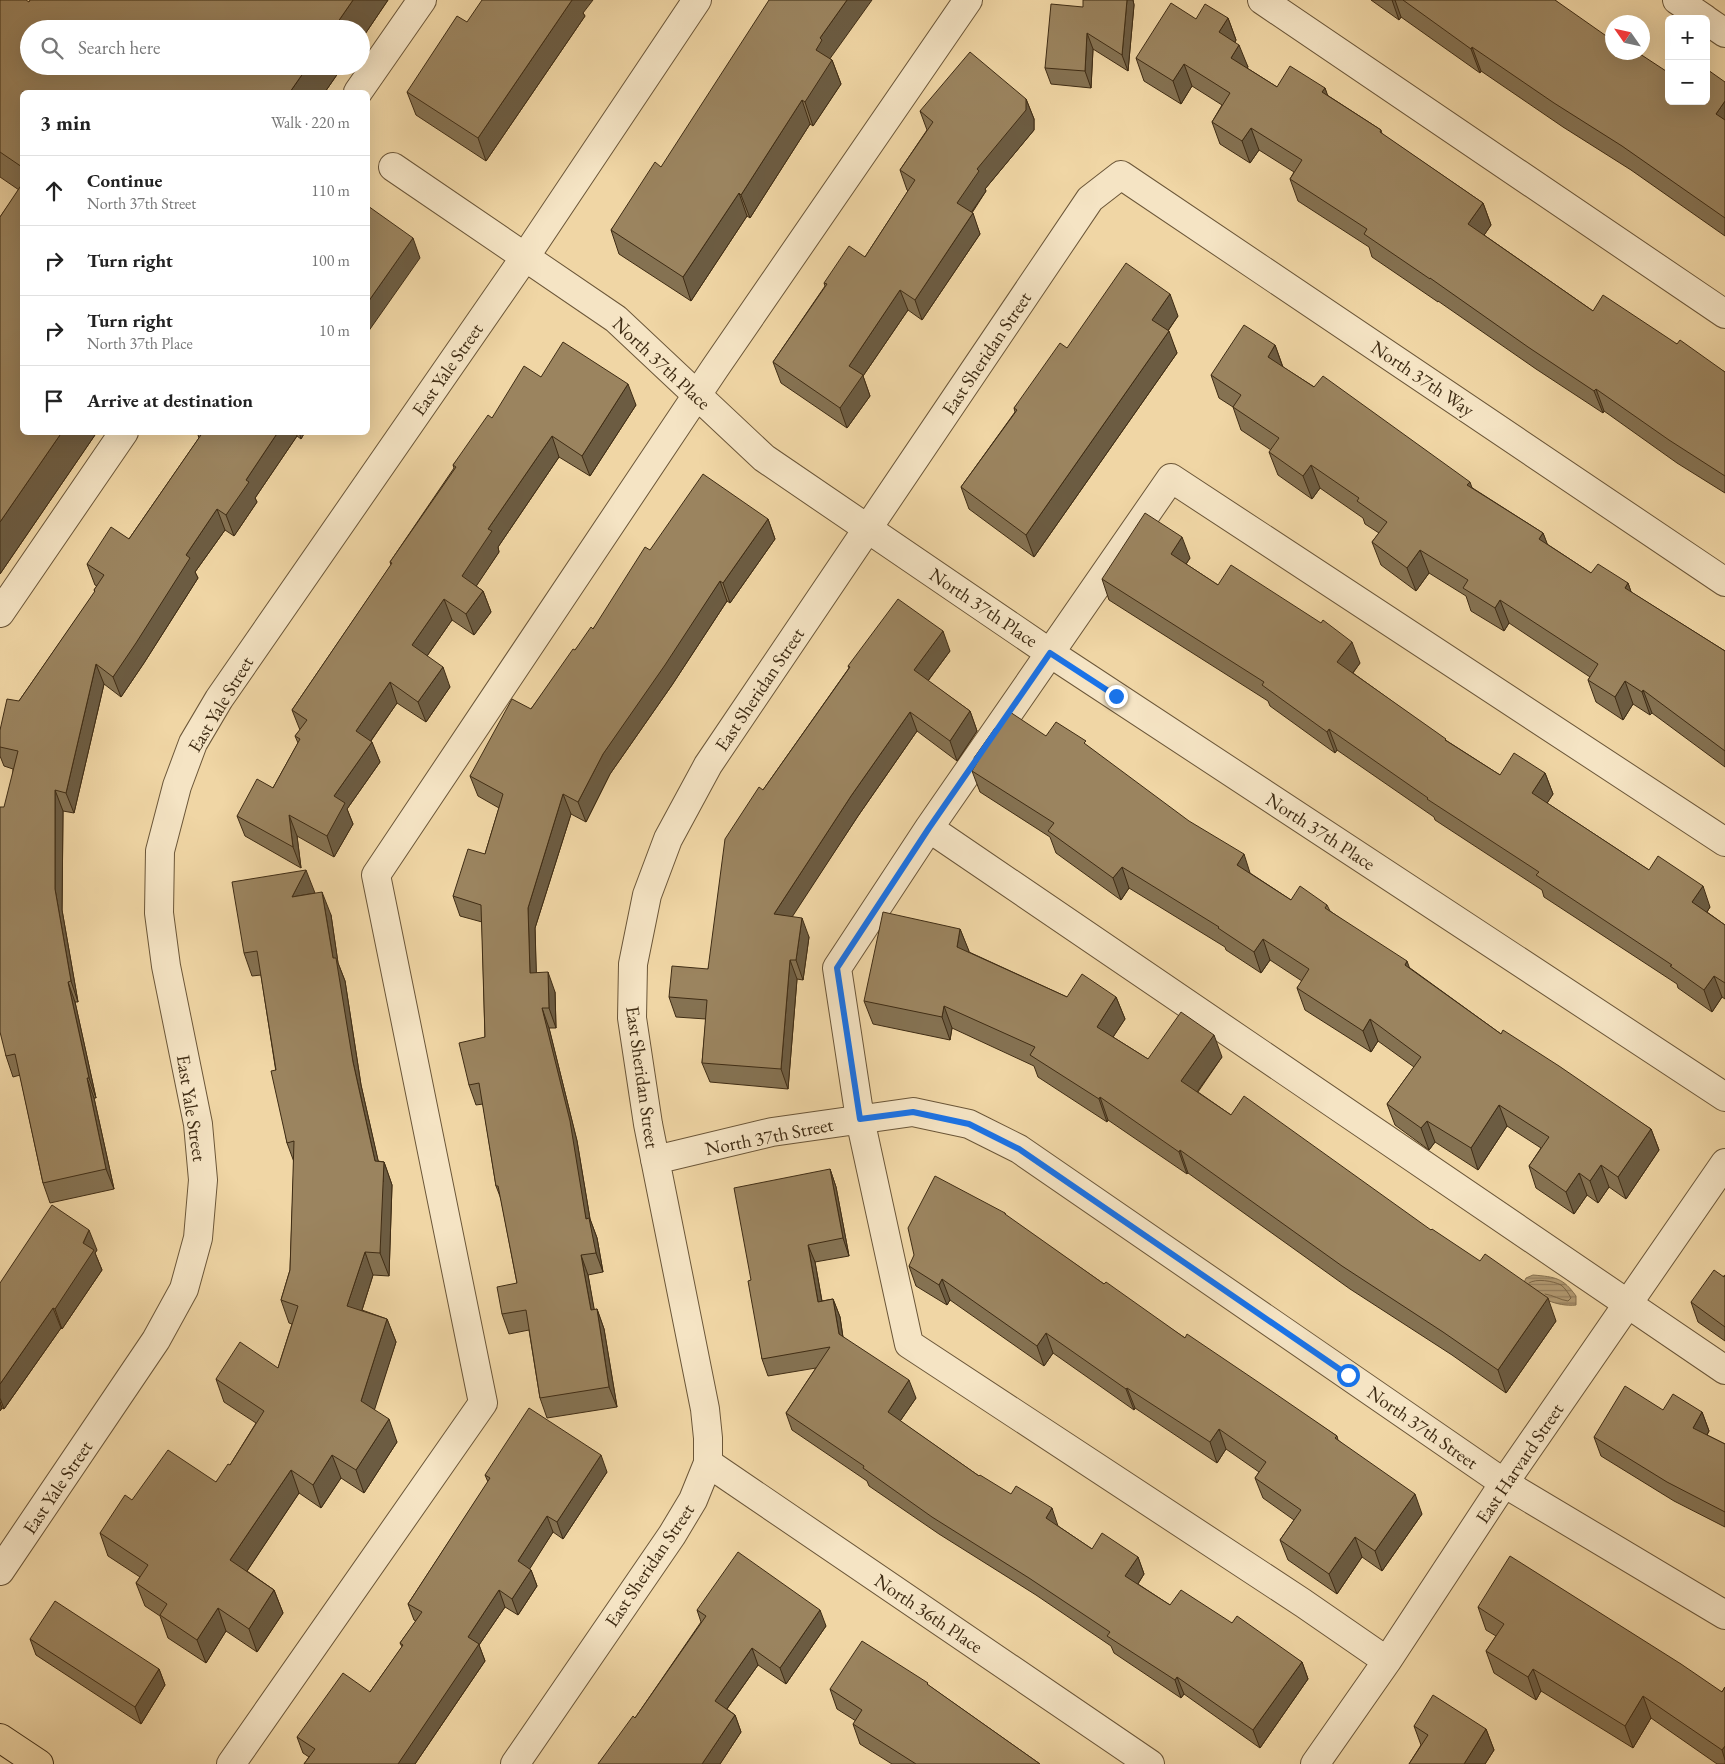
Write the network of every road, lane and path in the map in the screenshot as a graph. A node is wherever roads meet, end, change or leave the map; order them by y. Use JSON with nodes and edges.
{"nodes":[{"id":1,"x":422,"y":0,"type":"edge"},
{"id":2,"x":697,"y":0,"type":"edge"},
{"id":3,"x":968,"y":0,"type":"edge"},
{"id":4,"x":1262,"y":0,"type":"edge"},
{"id":5,"x":1678,"y":0,"type":"edge"},
{"id":6,"x":1700,"y":15,"type":"edge"},
{"id":7,"x":1710,"y":22,"type":"edge"},
{"id":8,"x":1725,"y":33,"type":"edge"},
{"id":9,"x":370,"y":75,"type":"edge"},
{"id":10,"x":370,"y":75,"type":"edge"},
{"id":11,"x":359,"y":90,"type":"edge"},
{"id":12,"x":394,"y":167,"type":"dead end"},
{"id":13,"x":1121,"y":175,"type":"joint"},
{"id":14,"x":525,"y":257,"type":"junction"},
{"id":15,"x":1725,"y":314,"type":"edge"},
{"id":16,"x":696,"y":396,"type":"junction"},
{"id":17,"x":122,"y":435,"type":"edge"},
{"id":18,"x":868,"y":528,"type":"junction"},
{"id":19,"x":1725,"y":582,"type":"edge"},
{"id":20,"x":0,"y":613,"type":"edge"},
{"id":21,"x":1050,"y":653,"type":"junction"},
{"id":22,"x":929,"y":828,"type":"junction"},
{"id":23,"x":1725,"y":842,"type":"edge"},
{"id":24,"x":1725,"y":1097,"type":"edge"},
{"id":25,"x":860,"y":1119,"type":"junction"},
{"id":26,"x":655,"y":1160,"type":"junction"},
{"id":27,"x":1725,"y":1163,"type":"edge"},
{"id":28,"x":1628,"y":1303,"type":"junction"},
{"id":29,"x":1725,"y":1370,"type":"edge"},
{"id":30,"x":708,"y":1462,"type":"junction"},
{"id":31,"x":1504,"y":1483,"type":"junction"},
{"id":32,"x":0,"y":1571,"type":"edge"},
{"id":33,"x":1725,"y":1615,"type":"edge"},
{"id":34,"x":1387,"y":1661,"type":"junction"},
{"id":35,"x":0,"y":1738,"type":"edge"},
{"id":36,"x":38,"y":1764,"type":"edge"},
{"id":37,"x":232,"y":1764,"type":"edge"},
{"id":38,"x":515,"y":1764,"type":"edge"},
{"id":39,"x":1150,"y":1764,"type":"edge"},
{"id":40,"x":1315,"y":1764,"type":"edge"}],
"edges":[{"from":1,"to":9,"type":"street"},
{"from":2,"to":14,"type":"street","name":"East Yale Street"},
{"from":3,"to":16,"type":"street"},
{"from":4,"to":15,"type":"street"},
{"from":5,"to":6,"type":"street"},
{"from":7,"to":8,"type":"street"},
{"from":10,"to":11,"type":"street"},
{"from":12,"to":14,"type":"street","name":"North 37th Place"},
{"from":13,"to":18,"type":"street","name":"East Sheridan Street"},
{"from":13,"to":19,"type":"street","name":"North 37th Way"},
{"from":14,"to":16,"type":"street","name":"North 37th Place"},
{"from":14,"to":32,"type":"street","name":"East Yale Street"},
{"from":16,"to":18,"type":"street","name":"North 37th Place"},
{"from":16,"to":37,"type":"street"},
{"from":17,"to":20,"type":"street"},
{"from":18,"to":21,"type":"street","name":"North 37th Place"},
{"from":18,"to":26,"type":"street","name":"East Sheridan Street"},
{"from":21,"to":22,"type":"street"},
{"from":21,"to":23,"type":"street"},
{"from":21,"to":24,"type":"street","name":"North 37th Place"},
{"from":22,"to":25,"type":"street"},
{"from":22,"to":28,"type":"street"},
{"from":25,"to":26,"type":"street","name":"North 37th Street"},
{"from":25,"to":31,"type":"street","name":"North 37th Street"},
{"from":25,"to":34,"type":"street"},
{"from":26,"to":30,"type":"street","name":"East Sheridan Street"},
{"from":27,"to":28,"type":"street","name":"East Harvard Street"},
{"from":28,"to":29,"type":"street"},
{"from":28,"to":31,"type":"street","name":"East Harvard Street"},
{"from":30,"to":38,"type":"street","name":"East Sheridan Street"},
{"from":30,"to":39,"type":"street","name":"North 36th Place"},
{"from":31,"to":33,"type":"street","name":"North 37th Street"},
{"from":31,"to":34,"type":"street","name":"East Harvard Street"},
{"from":34,"to":40,"type":"street","name":"East Harvard Street"},
{"from":35,"to":36,"type":"main road"}]}
